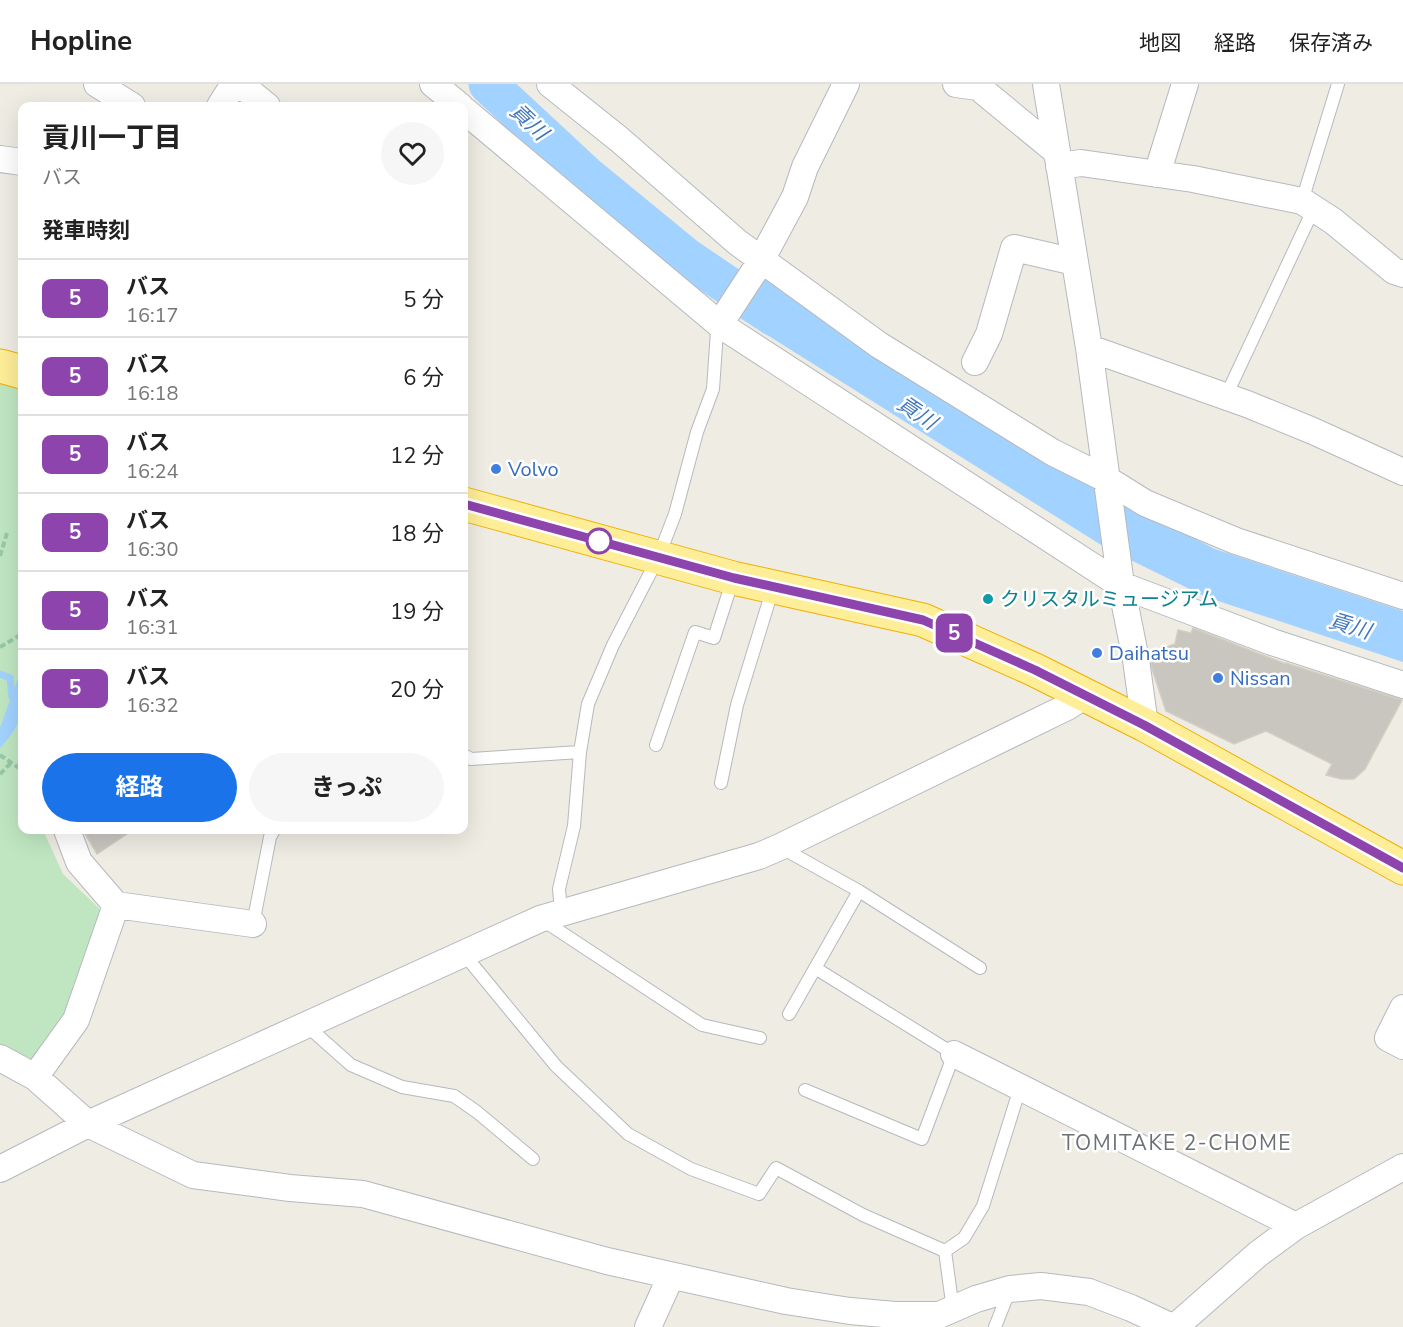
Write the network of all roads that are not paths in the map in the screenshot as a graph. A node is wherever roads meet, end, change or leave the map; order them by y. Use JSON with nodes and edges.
{"nodes":[{"id":1,"x":97,"y":84,"type":"edge"},
{"id":2,"x":234,"y":84,"type":"edge"},
{"id":3,"x":240,"y":84,"type":"edge"},
{"id":4,"x":432,"y":84,"type":"edge"},
{"id":5,"x":550,"y":84,"type":"edge"},
{"id":6,"x":846,"y":84,"type":"edge"},
{"id":7,"x":956,"y":84,"type":"edge"},
{"id":8,"x":1046,"y":84,"type":"edge"},
{"id":9,"x":1185,"y":84,"type":"edge"},
{"id":10,"x":1338,"y":84,"type":"edge"},
{"id":11,"x":126,"y":102,"type":"edge"},
{"id":12,"x":223,"y":102,"type":"edge"},
{"id":13,"x":262,"y":102,"type":"edge"},
{"id":14,"x":455,"y":102,"type":"edge"},
{"id":15,"x":468,"y":113,"type":"edge"},
{"id":16,"x":0,"y":159,"type":"edge"},
{"id":17,"x":1058,"y":159,"type":"junction"},
{"id":18,"x":18,"y":161,"type":"edge"},
{"id":19,"x":1157,"y":174,"type":"junction"},
{"id":20,"x":1308,"y":205,"type":"junction"},
{"id":21,"x":760,"y":262,"type":"junction"},
{"id":22,"x":1075,"y":262,"type":"junction"},
{"id":23,"x":1403,"y":274,"type":"edge"},
{"id":24,"x":721,"y":322,"type":"junction"},
{"id":25,"x":1089,"y":348,"type":"junction"},
{"id":26,"x":975,"y":362,"type":"dead end"},
{"id":27,"x":0,"y":366,"type":"edge"},
{"id":28,"x":18,"y":371,"type":"edge"},
{"id":29,"x":1226,"y":396,"type":"junction"},
{"id":30,"x":1403,"y":472,"type":"edge"},
{"id":31,"x":1109,"y":485,"type":"junction"},
{"id":32,"x":468,"y":505,"type":"edge"},
{"id":33,"x":658,"y":558,"type":"junction"},
{"id":34,"x":734,"y":578,"type":"junction"},
{"id":35,"x":1121,"y":585,"type":"junction"},
{"id":36,"x":773,"y":588,"type":"junction"},
{"id":37,"x":1403,"y":596,"type":"edge"},
{"id":38,"x":1403,"y":685,"type":"edge"},
{"id":39,"x":1084,"y":696,"type":"junction"},
{"id":40,"x":1144,"y":725,"type":"junction"},
{"id":41,"x":656,"y":745,"type":"dead end"},
{"id":42,"x":580,"y":752,"type":"junction"},
{"id":43,"x":468,"y":757,"type":"edge"},
{"id":44,"x":721,"y":783,"type":"dead end"},
{"id":45,"x":68,"y":834,"type":"edge"},
{"id":46,"x":272,"y":834,"type":"edge"},
{"id":47,"x":780,"y":848,"type":"junction"},
{"id":48,"x":1403,"y":868,"type":"edge"},
{"id":49,"x":859,"y":891,"type":"junction"},
{"id":50,"x":116,"y":905,"type":"junction"},
{"id":51,"x":550,"y":915,"type":"junction"},
{"id":52,"x":254,"y":924,"type":"joint"},
{"id":53,"x":463,"y":953,"type":"junction"},
{"id":54,"x":815,"y":968,"type":"junction"},
{"id":55,"x":980,"y":968,"type":"dead end"},
{"id":56,"x":1403,"y":1008,"type":"edge"},
{"id":57,"x":789,"y":1014,"type":"dead end"},
{"id":58,"x":305,"y":1024,"type":"junction"},
{"id":59,"x":760,"y":1038,"type":"dead end"},
{"id":60,"x":1403,"y":1046,"type":"edge"},
{"id":61,"x":954,"y":1054,"type":"junction"},
{"id":62,"x":0,"y":1058,"type":"edge"},
{"id":63,"x":35,"y":1077,"type":"junction"},
{"id":64,"x":1020,"y":1088,"type":"junction"},
{"id":65,"x":805,"y":1090,"type":"dead end"},
{"id":66,"x":88,"y":1124,"type":"junction"},
{"id":67,"x":533,"y":1159,"type":"dead end"},
{"id":68,"x":1403,"y":1167,"type":"edge"},
{"id":69,"x":0,"y":1169,"type":"edge"},
{"id":70,"x":1296,"y":1226,"type":"junction"},
{"id":71,"x":945,"y":1251,"type":"junction"},
{"id":72,"x":671,"y":1276,"type":"junction"},
{"id":73,"x":1010,"y":1289,"type":"junction"},
{"id":74,"x":953,"y":1310,"type":"junction"},
{"id":75,"x":848,"y":1319,"type":"edge"},
{"id":76,"x":648,"y":1327,"type":"edge"},
{"id":77,"x":995,"y":1327,"type":"edge"},
{"id":78,"x":1173,"y":1327,"type":"edge"}],
"edges":[{"from":1,"to":11,"type":"street"},
{"from":2,"to":12,"type":"street"},
{"from":3,"to":13,"type":"street"},
{"from":4,"to":14,"type":"street"},
{"from":5,"to":21,"type":"street"},
{"from":6,"to":21,"type":"street"},
{"from":7,"to":17,"type":"street"},
{"from":8,"to":17,"type":"street"},
{"from":9,"to":19,"type":"street"},
{"from":10,"to":20,"type":"lane"},
{"from":15,"to":24,"type":"street"},
{"from":16,"to":18,"type":"street"},
{"from":17,"to":19,"type":"street"},
{"from":17,"to":22,"type":"street"},
{"from":19,"to":20,"type":"street"},
{"from":20,"to":23,"type":"street"},
{"from":20,"to":29,"type":"lane"},
{"from":21,"to":24,"type":"street"},
{"from":21,"to":31,"type":"street"},
{"from":22,"to":25,"type":"street"},
{"from":22,"to":26,"type":"street"},
{"from":24,"to":33,"type":"lane"},
{"from":24,"to":35,"type":"street"},
{"from":25,"to":29,"type":"street"},
{"from":25,"to":31,"type":"street"},
{"from":27,"to":28,"type":"highway"},
{"from":29,"to":30,"type":"street"},
{"from":31,"to":35,"type":"street"},
{"from":31,"to":37,"type":"street"},
{"from":32,"to":33,"type":"highway"},
{"from":33,"to":34,"type":"highway"},
{"from":33,"to":42,"type":"lane"},
{"from":34,"to":36,"type":"highway"},
{"from":34,"to":41,"type":"lane"},
{"from":35,"to":38,"type":"street"},
{"from":35,"to":40,"type":"street"},
{"from":36,"to":39,"type":"highway"},
{"from":36,"to":44,"type":"lane"},
{"from":39,"to":40,"type":"highway"},
{"from":39,"to":47,"type":"street"},
{"from":40,"to":48,"type":"highway"},
{"from":42,"to":43,"type":"lane"},
{"from":42,"to":51,"type":"lane"},
{"from":45,"to":50,"type":"street"},
{"from":46,"to":52,"type":"lane"},
{"from":47,"to":49,"type":"lane"},
{"from":47,"to":51,"type":"street"},
{"from":49,"to":54,"type":"lane"},
{"from":49,"to":55,"type":"lane"},
{"from":50,"to":52,"type":"street"},
{"from":50,"to":63,"type":"street"},
{"from":51,"to":53,"type":"street"},
{"from":51,"to":59,"type":"lane"},
{"from":53,"to":58,"type":"street"},
{"from":53,"to":71,"type":"lane"},
{"from":54,"to":57,"type":"lane"},
{"from":54,"to":61,"type":"lane"},
{"from":56,"to":60,"type":"street"},
{"from":58,"to":66,"type":"street"},
{"from":58,"to":67,"type":"lane"},
{"from":61,"to":64,"type":"street"},
{"from":61,"to":65,"type":"lane"},
{"from":62,"to":63,"type":"street"},
{"from":63,"to":66,"type":"street"},
{"from":64,"to":70,"type":"street"},
{"from":64,"to":71,"type":"lane"},
{"from":66,"to":69,"type":"street"},
{"from":66,"to":72,"type":"street"},
{"from":68,"to":70,"type":"street"},
{"from":70,"to":78,"type":"street"},
{"from":71,"to":74,"type":"lane"},
{"from":72,"to":75,"type":"street"},
{"from":72,"to":76,"type":"street"},
{"from":73,"to":74,"type":"street"},
{"from":73,"to":77,"type":"lane"},
{"from":73,"to":78,"type":"street"},
{"from":74,"to":75,"type":"street"}]}
